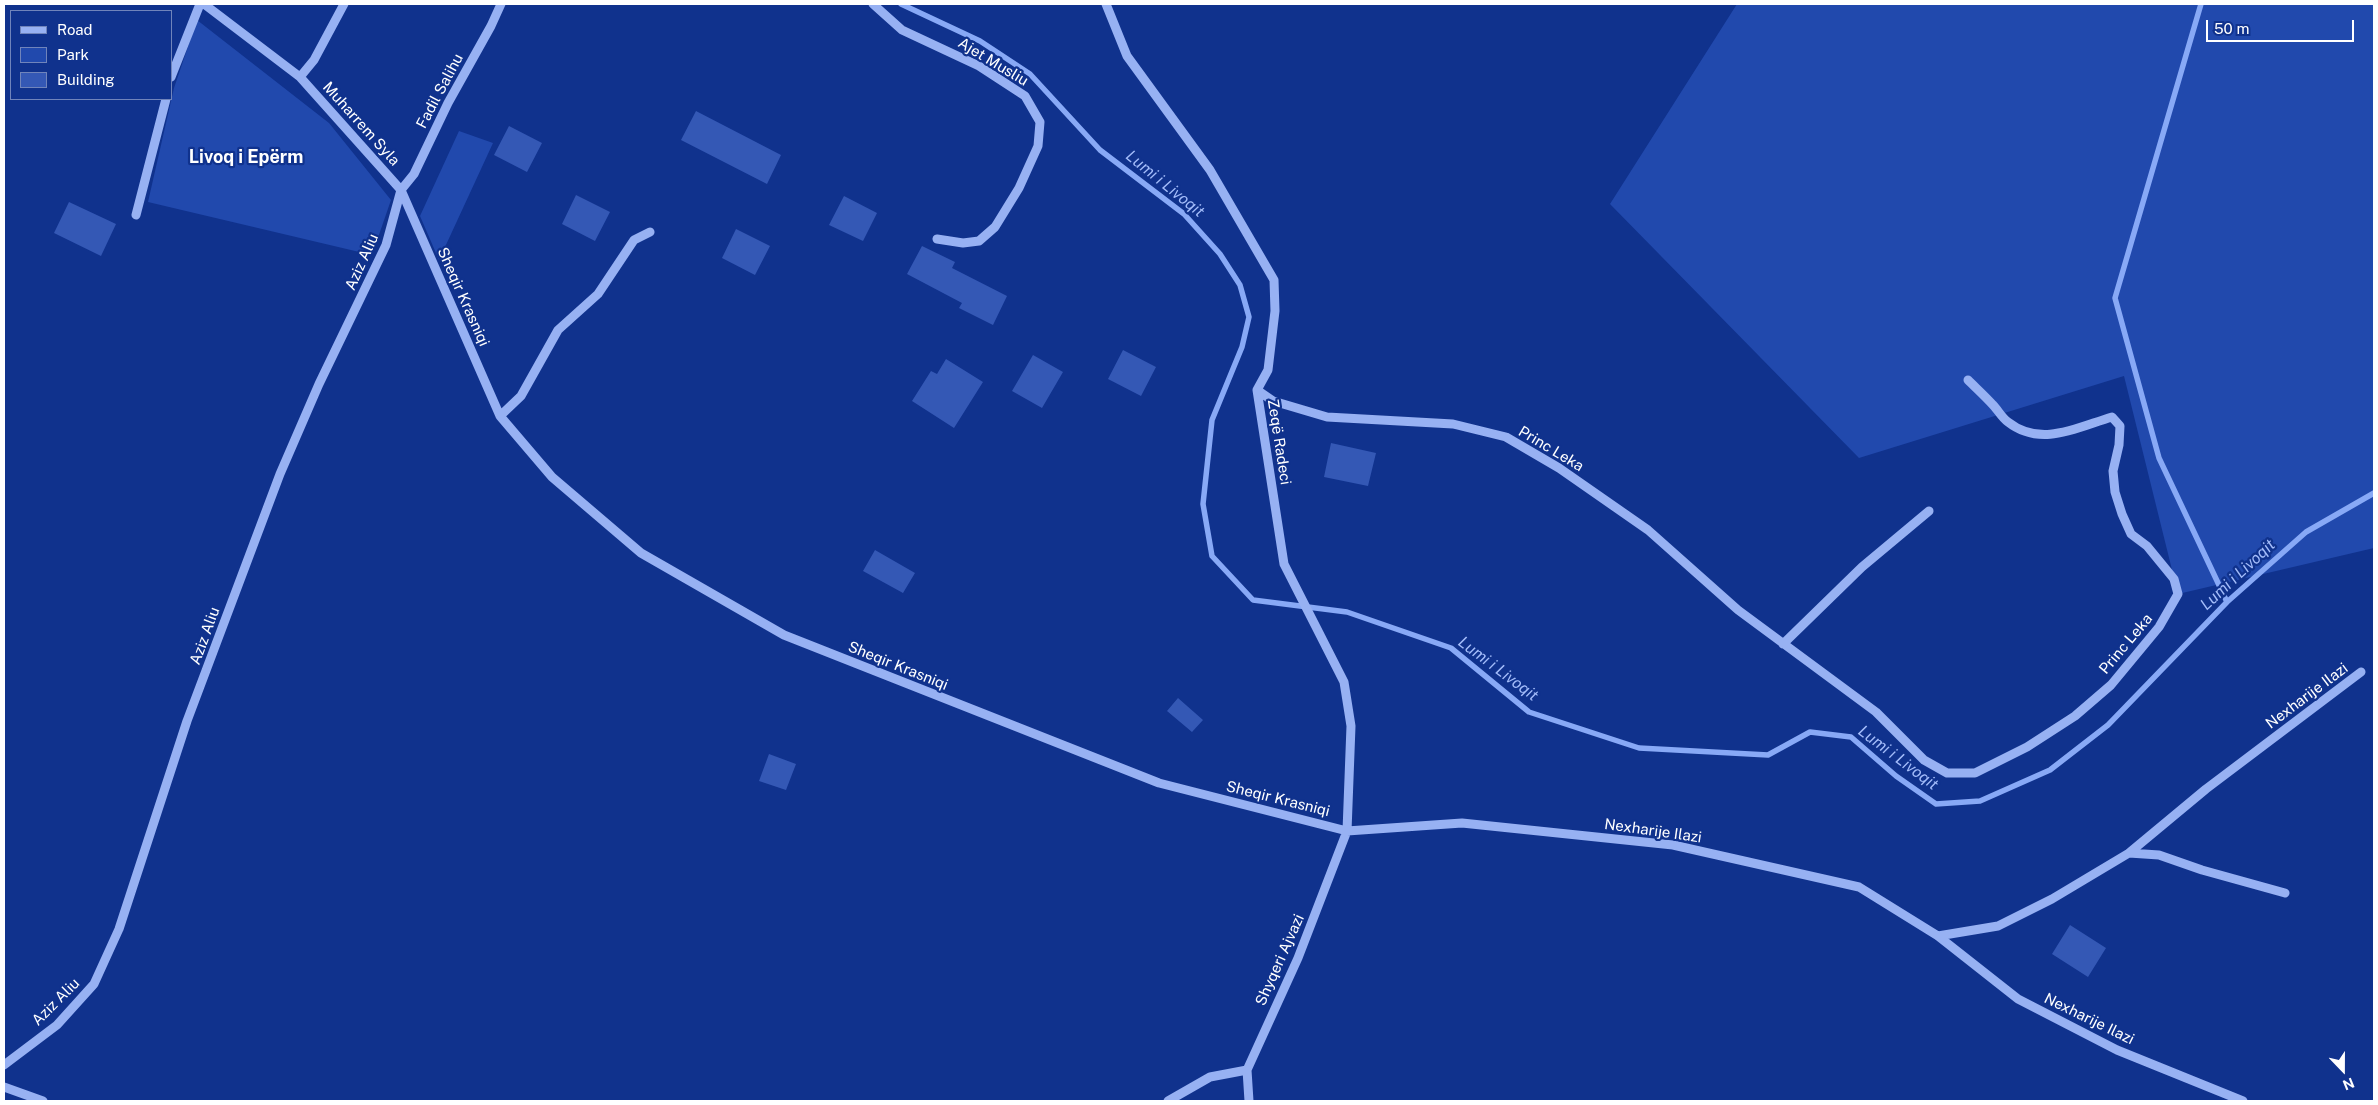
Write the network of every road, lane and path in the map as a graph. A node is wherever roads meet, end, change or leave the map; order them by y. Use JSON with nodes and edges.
{"nodes":[{"id":1,"x":200,"y":4,"type":"edge"},
{"id":2,"x":204,"y":4,"type":"edge"},
{"id":3,"x":344,"y":4,"type":"edge"},
{"id":4,"x":501,"y":4,"type":"edge"},
{"id":5,"x":873,"y":4,"type":"edge"},
{"id":6,"x":1106,"y":4,"type":"edge"},
{"id":7,"x":172,"y":74,"type":"edge"},
{"id":8,"x":300,"y":77,"type":"junction"},
{"id":9,"x":166,"y":100,"type":"edge"},
{"id":10,"x":401,"y":190,"type":"junction"},
{"id":11,"x":136,"y":215,"type":"dead end"},
{"id":12,"x":650,"y":232,"type":"dead end"},
{"id":13,"x":937,"y":239,"type":"dead end"},
{"id":14,"x":1968,"y":380,"type":"dead end"},
{"id":15,"x":1257,"y":390,"type":"junction"},
{"id":16,"x":500,"y":416,"type":"junction"},
{"id":17,"x":1929,"y":511,"type":"dead end"},
{"id":18,"x":1783,"y":644,"type":"junction"},
{"id":19,"x":2361,"y":672,"type":"dead end"},
{"id":20,"x":1347,"y":831,"type":"junction"},
{"id":21,"x":2129,"y":853,"type":"junction"},
{"id":22,"x":2285,"y":893,"type":"dead end"},
{"id":23,"x":1938,"y":936,"type":"junction"},
{"id":24,"x":4,"y":1065,"type":"edge"},
{"id":25,"x":1247,"y":1070,"type":"junction"},
{"id":26,"x":4,"y":1087,"type":"edge"},
{"id":27,"x":42,"y":1101,"type":"edge"},
{"id":28,"x":1168,"y":1101,"type":"edge"},
{"id":29,"x":1249,"y":1101,"type":"edge"},
{"id":30,"x":2243,"y":1101,"type":"edge"}],
"edges":[{"from":1,"to":7,"type":"street"},
{"from":2,"to":8,"type":"street","name":"Muharrem Syla"},
{"from":3,"to":8,"type":"street"},
{"from":4,"to":10,"type":"street","name":"Fadil Salihu"},
{"from":5,"to":13,"type":"street","name":"Ajet Musliu"},
{"from":6,"to":15,"type":"street","name":"Zeqë Radeci"},
{"from":8,"to":10,"type":"street","name":"Muharrem Syla"},
{"from":9,"to":11,"type":"street"},
{"from":10,"to":16,"type":"street","name":"Sheqir Krasniqi"},
{"from":10,"to":24,"type":"street","name":"Aziz Aliu"},
{"from":12,"to":16,"type":"street"},
{"from":14,"to":18,"type":"street","name":"Princ Leka"},
{"from":15,"to":18,"type":"street","name":"Princ Leka"},
{"from":15,"to":20,"type":"street","name":"Zeqë Radeci"},
{"from":16,"to":20,"type":"street","name":"Sheqir Krasniqi"},
{"from":17,"to":18,"type":"street"},
{"from":19,"to":21,"type":"street","name":"Nexharije Ilazi"},
{"from":20,"to":23,"type":"street","name":"Nexharije Ilazi"},
{"from":20,"to":25,"type":"street","name":"Shyqeri Ajvazi"},
{"from":21,"to":22,"type":"street"},
{"from":21,"to":23,"type":"street","name":"Nexharije Ilazi"},
{"from":23,"to":30,"type":"street","name":"Nexharije Ilazi"},
{"from":25,"to":28,"type":"street"},
{"from":25,"to":29,"type":"street","name":"Shyqeri Ajvazi"},
{"from":26,"to":27,"type":"street"}]}
